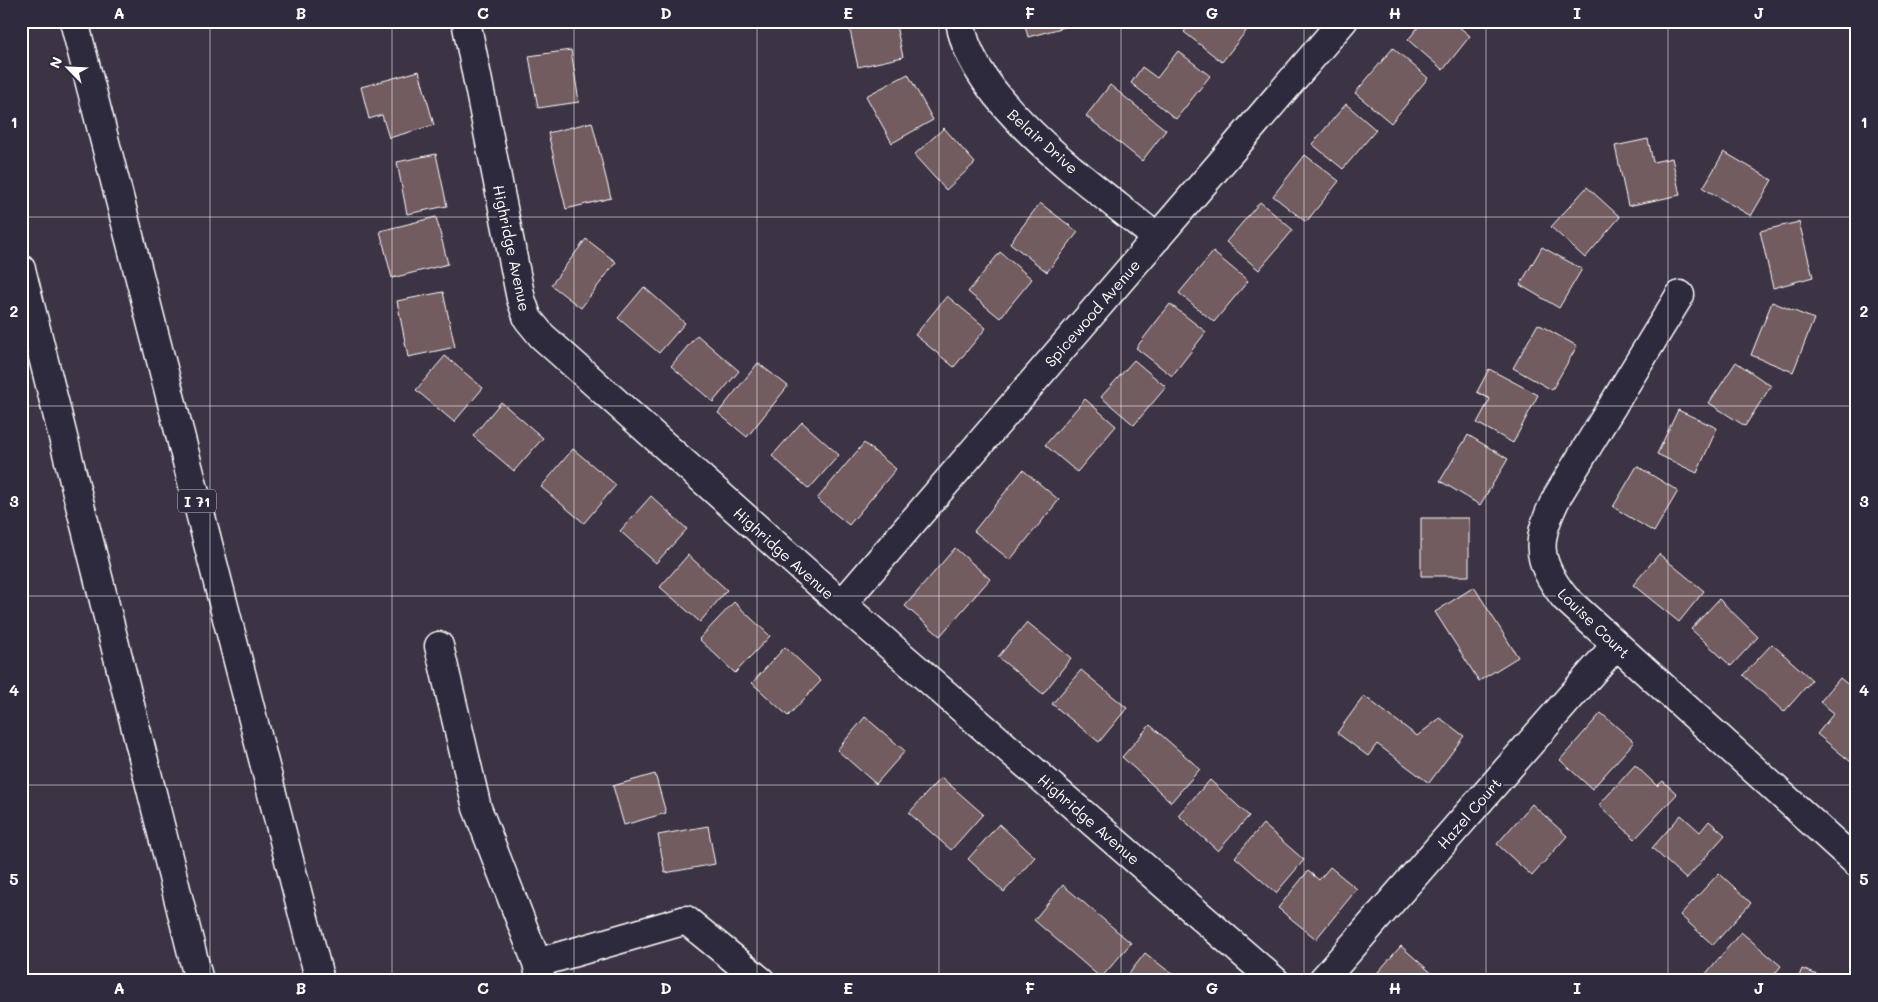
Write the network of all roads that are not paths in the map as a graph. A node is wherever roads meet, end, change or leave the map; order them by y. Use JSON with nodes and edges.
{"nodes":[{"id":1,"x":74,"y":21,"type":"edge"},
{"id":2,"x":466,"y":21,"type":"edge"},
{"id":3,"x":960,"y":21,"type":"edge"},
{"id":4,"x":1343,"y":21,"type":"edge"},
{"id":5,"x":1157,"y":238,"type":"junction"},
{"id":6,"x":21,"y":269,"type":"edge"},
{"id":7,"x":1680,"y":295,"type":"dead end"},
{"id":8,"x":842,"y":604,"type":"junction"},
{"id":9,"x":1616,"y":645,"type":"junction"},
{"id":10,"x":439,"y":646,"type":"dead end"},
{"id":11,"x":1857,"y":862,"type":"edge"},
{"id":12,"x":539,"y":972,"type":"edge"},
{"id":13,"x":199,"y":981,"type":"edge"},
{"id":14,"x":320,"y":981,"type":"edge"},
{"id":15,"x":761,"y":981,"type":"edge"},
{"id":16,"x":1275,"y":981,"type":"edge"},
{"id":17,"x":1322,"y":981,"type":"edge"}],
"edges":[{"from":1,"to":14,"type":"main road","number":"I 71"},
{"from":2,"to":8,"type":"main road","name":"Highridge Avenue"},
{"from":3,"to":5,"type":"main road","name":"Belair Drive"},
{"from":4,"to":5,"type":"main road","name":"Spicewood Avenue"},
{"from":5,"to":8,"type":"main road","name":"Spicewood Avenue"},
{"from":6,"to":13,"type":"main road"},
{"from":7,"to":9,"type":"main road","name":"Louise Court"},
{"from":8,"to":16,"type":"main road","name":"Highridge Avenue"},
{"from":9,"to":11,"type":"main road","name":"Louise Court"},
{"from":9,"to":17,"type":"main road","name":"Hazel Court"},
{"from":10,"to":12,"type":"main road"},
{"from":12,"to":15,"type":"main road"}]}
